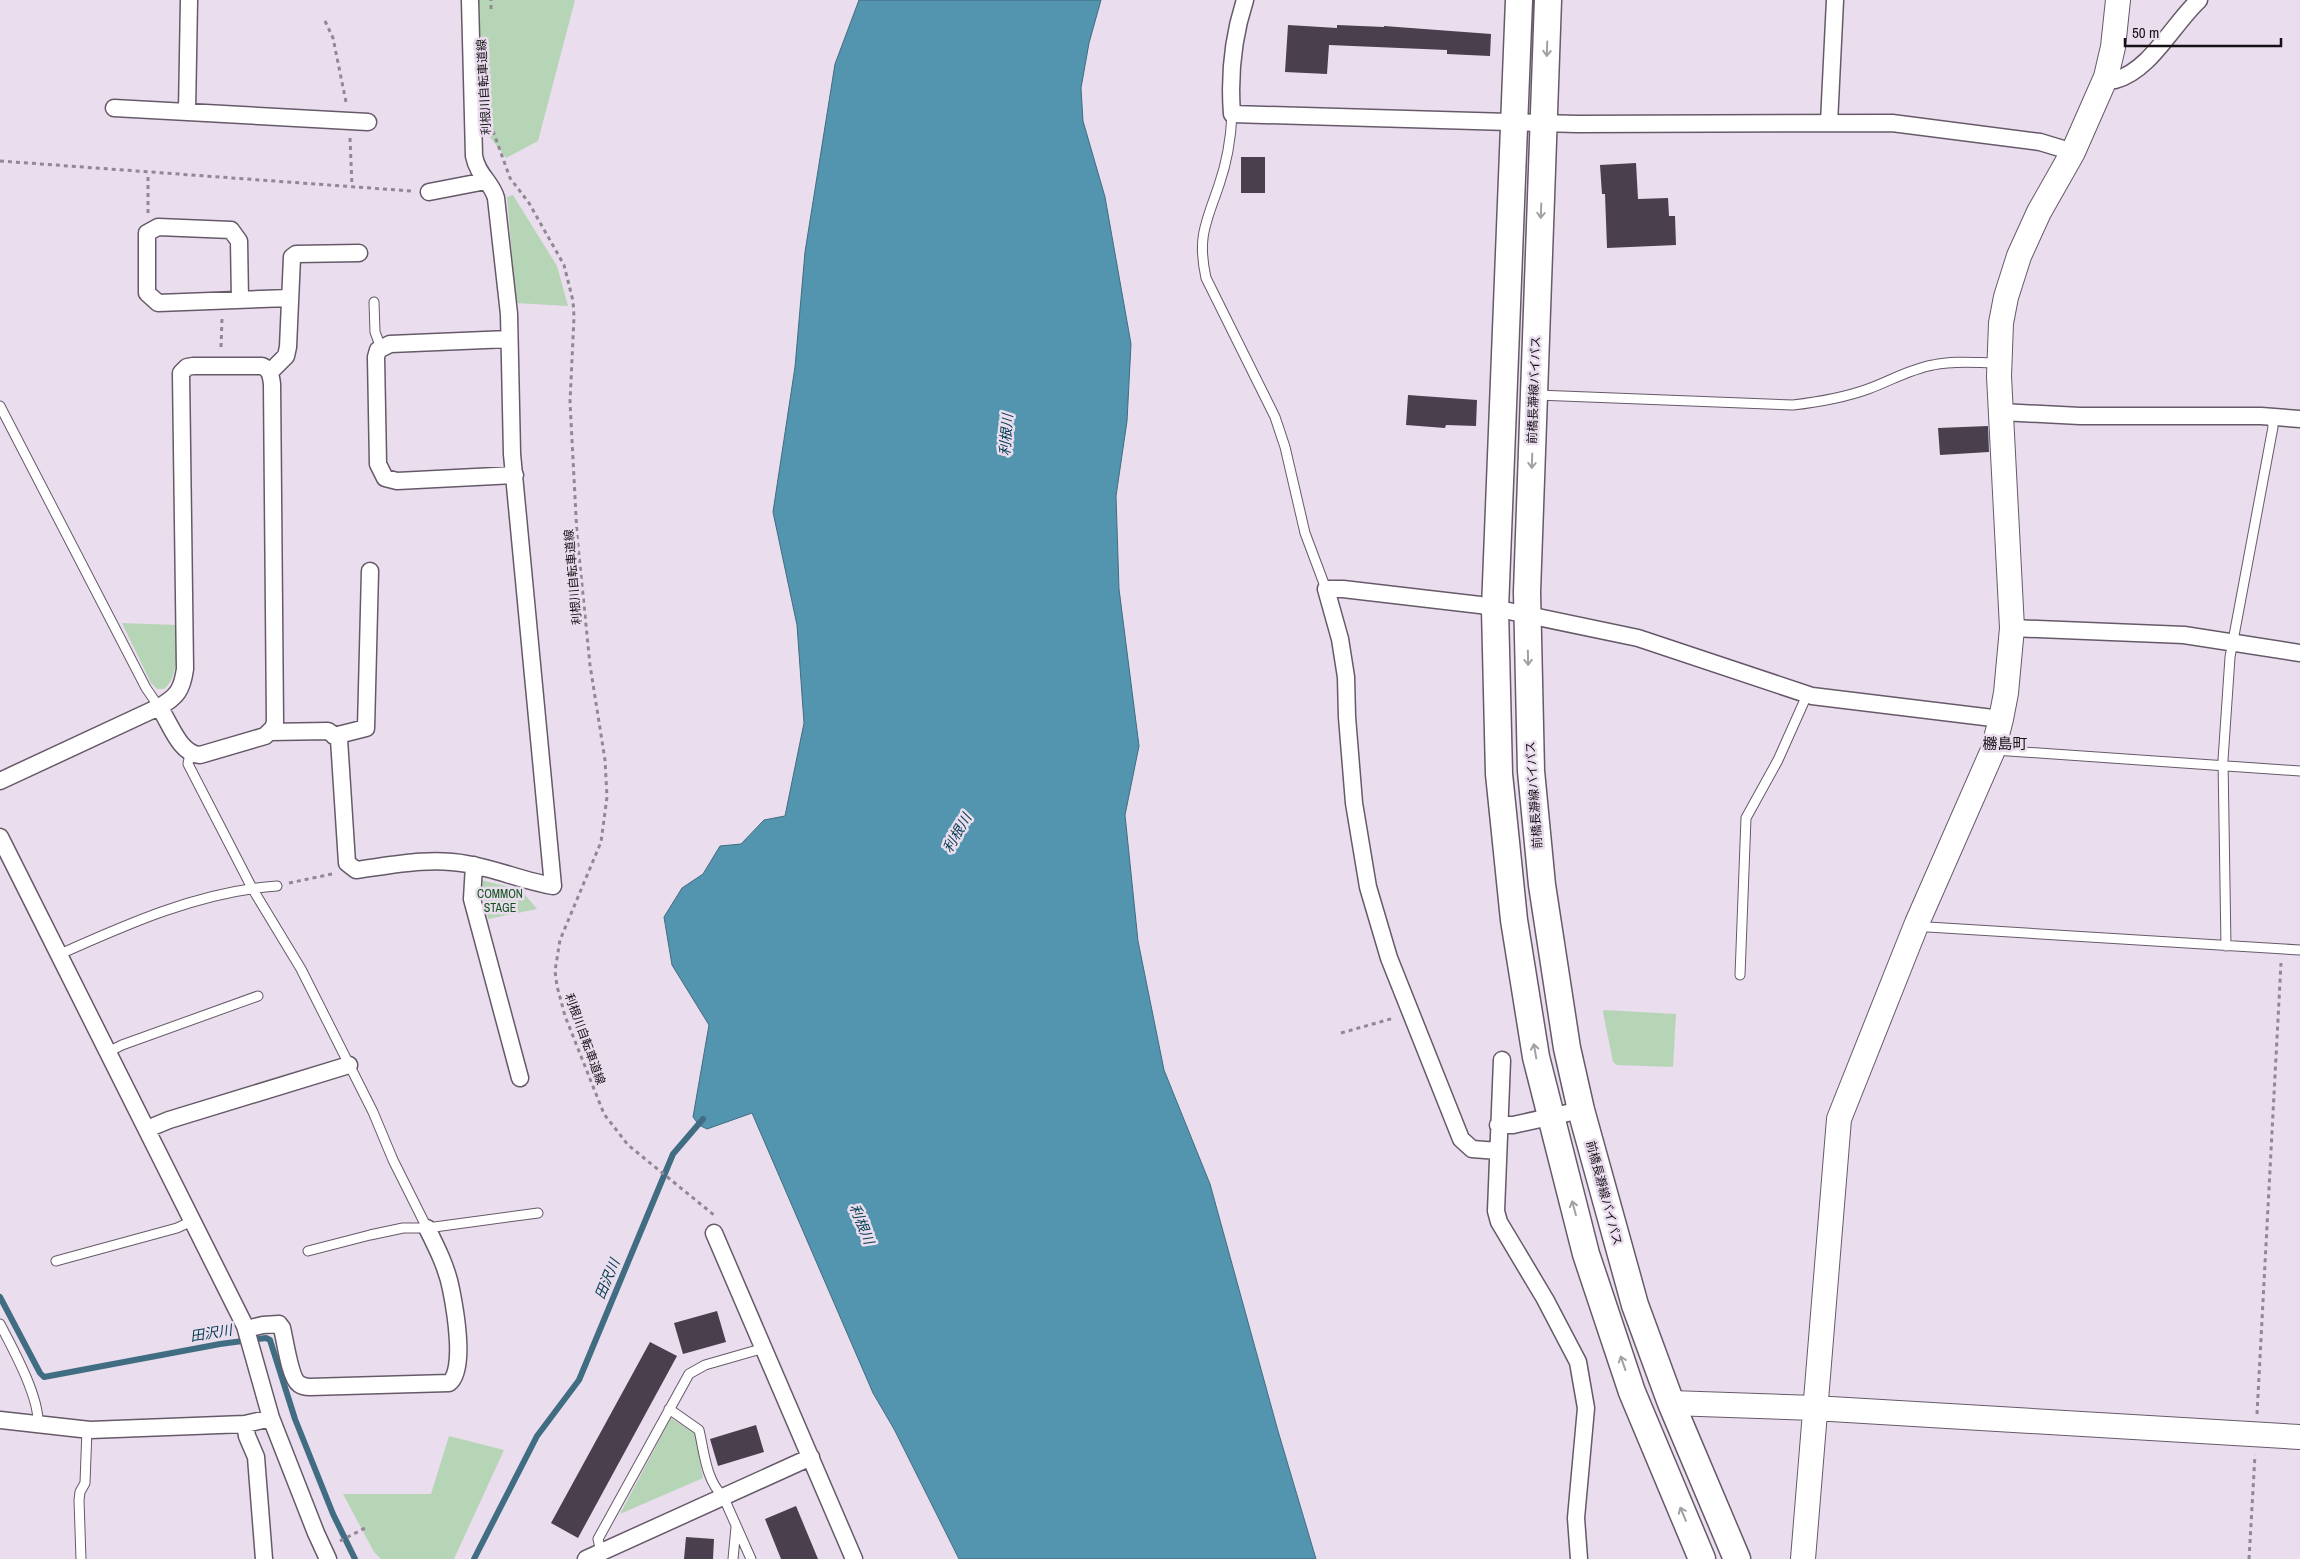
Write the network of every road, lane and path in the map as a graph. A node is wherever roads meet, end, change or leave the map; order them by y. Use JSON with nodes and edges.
{"nodes":[{"id":1,"x":189,"y":0,"type":"edge"},
{"id":2,"x":470,"y":0,"type":"edge"},
{"id":3,"x":491,"y":0,"type":"edge"},
{"id":4,"x":1245,"y":0,"type":"edge"},
{"id":5,"x":1519,"y":0,"type":"edge"},
{"id":6,"x":1548,"y":0,"type":"edge"},
{"id":7,"x":1835,"y":0,"type":"edge"},
{"id":8,"x":2118,"y":0,"type":"edge"},
{"id":9,"x":2190,"y":3,"type":"edge"},
{"id":10,"x":490,"y":14,"type":"dead end"},
{"id":11,"x":325,"y":21,"type":"dead end"},
{"id":12,"x":2106,"y":77,"type":"junction"},
{"id":13,"x":114,"y":108,"type":"dead end"},
{"id":14,"x":187,"y":111,"type":"junction"},
{"id":15,"x":1232,"y":114,"type":"junction"},
{"id":16,"x":350,"y":121,"type":"junction"},
{"id":17,"x":368,"y":122,"type":"dead end"},
{"id":18,"x":1513,"y":122,"type":"junction"},
{"id":19,"x":1544,"y":123,"type":"junction"},
{"id":20,"x":1829,"y":123,"type":"junction"},
{"id":21,"x":493,"y":127,"type":"dead end"},
{"id":22,"x":2073,"y":152,"type":"junction"},
{"id":23,"x":0,"y":161,"type":"edge"},
{"id":24,"x":148,"y":173,"type":"junction"},
{"id":25,"x":486,"y":181,"type":"junction"},
{"id":26,"x":352,"y":186,"type":"junction"},
{"id":27,"x":429,"y":192,"type":"joint"},
{"id":28,"x":147,"y":233,"type":"junction"},
{"id":29,"x":359,"y":254,"type":"dead end"},
{"id":30,"x":289,"y":298,"type":"junction"},
{"id":31,"x":222,"y":300,"type":"junction"},
{"id":32,"x":240,"y":300,"type":"junction"},
{"id":33,"x":374,"y":302,"type":"dead end"},
{"id":34,"x":509,"y":339,"type":"junction"},
{"id":35,"x":381,"y":348,"type":"junction"},
{"id":36,"x":1999,"y":363,"type":"junction"},
{"id":37,"x":221,"y":366,"type":"junction"},
{"id":38,"x":270,"y":372,"type":"junction"},
{"id":39,"x":1534,"y":394,"type":"junction"},
{"id":40,"x":0,"y":406,"type":"edge"},
{"id":41,"x":2001,"y":412,"type":"junction"},
{"id":42,"x":2272,"y":416,"type":"junction"},
{"id":43,"x":2300,"y":419,"type":"edge"},
{"id":44,"x":515,"y":475,"type":"junction"},
{"id":45,"x":370,"y":571,"type":"dead end"},
{"id":46,"x":1326,"y":589,"type":"junction"},
{"id":47,"x":1495,"y":609,"type":"junction"},
{"id":48,"x":1527,"y":616,"type":"junction"},
{"id":49,"x":2012,"y":628,"type":"junction"},
{"id":50,"x":2232,"y":642,"type":"junction"},
{"id":51,"x":2300,"y":653,"type":"edge"},
{"id":52,"x":1806,"y":695,"type":"junction"},
{"id":53,"x":159,"y":707,"type":"junction"},
{"id":54,"x":2001,"y":719,"type":"junction"},
{"id":55,"x":269,"y":732,"type":"junction"},
{"id":56,"x":334,"y":736,"type":"junction"},
{"id":57,"x":1993,"y":750,"type":"junction"},
{"id":58,"x":190,"y":753,"type":"junction"},
{"id":59,"x":2223,"y":767,"type":"junction"},
{"id":60,"x":2300,"y":771,"type":"edge"},
{"id":61,"x":0,"y":781,"type":"edge"},
{"id":62,"x":0,"y":837,"type":"edge"},
{"id":63,"x":474,"y":865,"type":"junction"},
{"id":64,"x":356,"y":870,"type":"junction"},
{"id":65,"x":277,"y":886,"type":"joint"},
{"id":66,"x":252,"y":888,"type":"junction"},
{"id":67,"x":1917,"y":922,"type":"junction"},
{"id":68,"x":2226,"y":946,"type":"junction"},
{"id":69,"x":2282,"y":949,"type":"junction"},
{"id":70,"x":2300,"y":950,"type":"edge"},
{"id":71,"x":58,"y":955,"type":"junction"},
{"id":72,"x":1740,"y":975,"type":"dead end"},
{"id":73,"x":258,"y":996,"type":"dead end"},
{"id":74,"x":1410,"y":1013,"type":"junction"},
{"id":75,"x":1341,"y":1033,"type":"dead end"},
{"id":76,"x":108,"y":1052,"type":"junction"},
{"id":77,"x":1502,"y":1060,"type":"dead end"},
{"id":78,"x":349,"y":1065,"type":"junction"},
{"id":79,"x":520,"y":1078,"type":"dead end"},
{"id":80,"x":1581,"y":1110,"type":"junction"},
{"id":81,"x":1550,"y":1116,"type":"junction"},
{"id":82,"x":1498,"y":1125,"type":"junction"},
{"id":83,"x":147,"y":1129,"type":"junction"},
{"id":84,"x":1498,"y":1151,"type":"junction"},
{"id":85,"x":700,"y":1201,"type":"dead end"},
{"id":86,"x":538,"y":1213,"type":"dead end"},
{"id":87,"x":192,"y":1221,"type":"junction"},
{"id":88,"x":428,"y":1228,"type":"junction"},
{"id":89,"x":714,"y":1233,"type":"dead end"},
{"id":90,"x":308,"y":1251,"type":"dead end"},
{"id":91,"x":56,"y":1261,"type":"dead end"},
{"id":92,"x":0,"y":1324,"type":"edge"},
{"id":93,"x":246,"y":1329,"type":"junction"},
{"id":94,"x":764,"y":1348,"type":"junction"},
{"id":95,"x":1671,"y":1403,"type":"junction"},
{"id":96,"x":1814,"y":1408,"type":"junction"},
{"id":97,"x":669,"y":1409,"type":"junction"},
{"id":98,"x":271,"y":1418,"type":"junction"},
{"id":99,"x":0,"y":1420,"type":"edge"},
{"id":100,"x":38,"y":1424,"type":"junction"},
{"id":101,"x":245,"y":1424,"type":"junction"},
{"id":102,"x":87,"y":1429,"type":"junction"},
{"id":103,"x":2256,"y":1435,"type":"junction"},
{"id":104,"x":2300,"y":1437,"type":"edge"},
{"id":105,"x":811,"y":1457,"type":"junction"},
{"id":106,"x":723,"y":1496,"type":"junction"},
{"id":107,"x":736,"y":1524,"type":"junction"},
{"id":108,"x":367,"y":1527,"type":"dead end"},
{"id":109,"x":335,"y":1543,"type":"dead end"},
{"id":110,"x":602,"y":1552,"type":"junction"},
{"id":111,"x":81,"y":1559,"type":"edge"},
{"id":112,"x":264,"y":1559,"type":"edge"},
{"id":113,"x":328,"y":1559,"type":"edge"},
{"id":114,"x":586,"y":1559,"type":"edge"},
{"id":115,"x":733,"y":1559,"type":"edge"},
{"id":116,"x":751,"y":1559,"type":"edge"},
{"id":117,"x":854,"y":1559,"type":"edge"},
{"id":118,"x":1579,"y":1559,"type":"edge"},
{"id":119,"x":1702,"y":1559,"type":"edge"},
{"id":120,"x":1737,"y":1559,"type":"edge"},
{"id":121,"x":1803,"y":1559,"type":"edge"},
{"id":122,"x":2249,"y":1559,"type":"edge"}],
"edges":[{"from":1,"to":14,"type":"street"},
{"from":2,"to":25,"type":"street"},
{"from":3,"to":10,"type":"path"},
{"from":4,"to":15,"type":"street"},
{"from":5,"to":18,"type":"main road"},
{"from":6,"to":19,"type":"main road","name":"前橋長瀞線バイパス","one_way":true},
{"from":7,"to":20,"type":"street"},
{"from":8,"to":12,"type":"street"},
{"from":9,"to":12,"type":"street"},
{"from":11,"to":16,"type":"path"},
{"from":12,"to":22,"type":"street"},
{"from":13,"to":14,"type":"street"},
{"from":14,"to":16,"type":"street"},
{"from":15,"to":18,"type":"street"},
{"from":15,"to":46,"type":"lane"},
{"from":16,"to":17,"type":"street"},
{"from":16,"to":26,"type":"path"},
{"from":18,"to":19,"type":"street"},
{"from":18,"to":47,"type":"main road"},
{"from":19,"to":20,"type":"street"},
{"from":19,"to":39,"type":"main road","name":"前橋長瀞線バイパス","one_way":true},
{"from":20,"to":22,"type":"street"},
{"from":21,"to":85,"type":"path","name":"利根川自転車道線"},
{"from":22,"to":36,"type":"street"},
{"from":23,"to":24,"type":"path"},
{"from":24,"to":26,"type":"path"},
{"from":24,"to":28,"type":"path"},
{"from":25,"to":27,"type":"street"},
{"from":25,"to":34,"type":"street"},
{"from":26,"to":27,"type":"path"},
{"from":28,"to":31,"type":"street"},
{"from":28,"to":32,"type":"street"},
{"from":29,"to":30,"type":"street"},
{"from":30,"to":32,"type":"street"},
{"from":30,"to":38,"type":"street"},
{"from":31,"to":32,"type":"street"},
{"from":31,"to":37,"type":"path"},
{"from":33,"to":35,"type":"lane"},
{"from":34,"to":35,"type":"street"},
{"from":34,"to":44,"type":"street"},
{"from":35,"to":44,"type":"street"},
{"from":36,"to":39,"type":"lane"},
{"from":36,"to":41,"type":"street"},
{"from":37,"to":38,"type":"street"},
{"from":37,"to":53,"type":"street"},
{"from":38,"to":55,"type":"street"},
{"from":39,"to":48,"type":"main road","name":"前橋長瀞線バイパス","one_way":true},
{"from":40,"to":53,"type":"lane"},
{"from":41,"to":42,"type":"street"},
{"from":41,"to":49,"type":"street"},
{"from":42,"to":43,"type":"street"},
{"from":42,"to":50,"type":"lane"},
{"from":44,"to":63,"type":"street"},
{"from":45,"to":56,"type":"street"},
{"from":46,"to":47,"type":"street"},
{"from":46,"to":74,"type":"street"},
{"from":47,"to":48,"type":"street"},
{"from":81,"to":47,"type":"main road","one_way":true},
{"from":48,"to":52,"type":"street"},
{"from":48,"to":80,"type":"main road","name":"前橋長瀞線バイパス","one_way":true},
{"from":49,"to":50,"type":"street"},
{"from":49,"to":54,"type":"street"},
{"from":50,"to":51,"type":"street"},
{"from":50,"to":59,"type":"lane"},
{"from":52,"to":54,"type":"street"},
{"from":52,"to":72,"type":"lane"},
{"from":53,"to":58,"type":"street"},
{"from":53,"to":61,"type":"street"},
{"from":54,"to":57,"type":"street"},
{"from":55,"to":56,"type":"street"},
{"from":55,"to":58,"type":"street"},
{"from":56,"to":64,"type":"street"},
{"from":57,"to":59,"type":"lane"},
{"from":57,"to":67,"type":"street"},
{"from":58,"to":66,"type":"lane"},
{"from":59,"to":60,"type":"lane"},
{"from":59,"to":68,"type":"lane"},
{"from":62,"to":71,"type":"street"},
{"from":63,"to":64,"type":"street"},
{"from":63,"to":79,"type":"street"},
{"from":64,"to":65,"type":"path"},
{"from":65,"to":66,"type":"lane"},
{"from":66,"to":71,"type":"lane"},
{"from":66,"to":78,"type":"lane"},
{"from":67,"to":68,"type":"lane"},
{"from":67,"to":96,"type":"street"},
{"from":68,"to":69,"type":"lane"},
{"from":69,"to":70,"type":"lane"},
{"from":69,"to":103,"type":"path"},
{"from":71,"to":76,"type":"street"},
{"from":73,"to":76,"type":"lane"},
{"from":74,"to":75,"type":"path"},
{"from":74,"to":84,"type":"street"},
{"from":76,"to":83,"type":"street"},
{"from":77,"to":82,"type":"street"},
{"from":78,"to":83,"type":"street"},
{"from":78,"to":88,"type":"lane"},
{"from":80,"to":81,"type":"street"},
{"from":80,"to":95,"type":"main road","name":"前橋長瀞線バイパス"},
{"from":81,"to":82,"type":"street"},
{"from":119,"to":81,"type":"main road","one_way":true},
{"from":82,"to":84,"type":"street"},
{"from":83,"to":87,"type":"street"},
{"from":84,"to":118,"type":"street"},
{"from":86,"to":88,"type":"lane"},
{"from":87,"to":91,"type":"lane"},
{"from":87,"to":93,"type":"street"},
{"from":88,"to":90,"type":"lane"},
{"from":88,"to":93,"type":"street"},
{"from":89,"to":94,"type":"street"},
{"from":92,"to":100,"type":"lane"},
{"from":93,"to":98,"type":"street"},
{"from":94,"to":97,"type":"lane"},
{"from":94,"to":105,"type":"street"},
{"from":95,"to":96,"type":"street"},
{"from":95,"to":120,"type":"main road","name":"前橋長瀞線バイパス"},
{"from":96,"to":103,"type":"street"},
{"from":96,"to":121,"type":"street"},
{"from":97,"to":106,"type":"lane"},
{"from":97,"to":110,"type":"lane"},
{"from":98,"to":101,"type":"street"},
{"from":98,"to":113,"type":"street"},
{"from":99,"to":100,"type":"street"},
{"from":100,"to":102,"type":"street"},
{"from":101,"to":102,"type":"street"},
{"from":101,"to":112,"type":"street"},
{"from":102,"to":111,"type":"lane"},
{"from":103,"to":104,"type":"street"},
{"from":103,"to":122,"type":"path"},
{"from":105,"to":106,"type":"street"},
{"from":105,"to":117,"type":"street"},
{"from":106,"to":107,"type":"lane"},
{"from":106,"to":110,"type":"street"},
{"from":107,"to":115,"type":"lane"},
{"from":107,"to":116,"type":"lane"},
{"from":108,"to":109,"type":"path"},
{"from":110,"to":114,"type":"street"}]}
